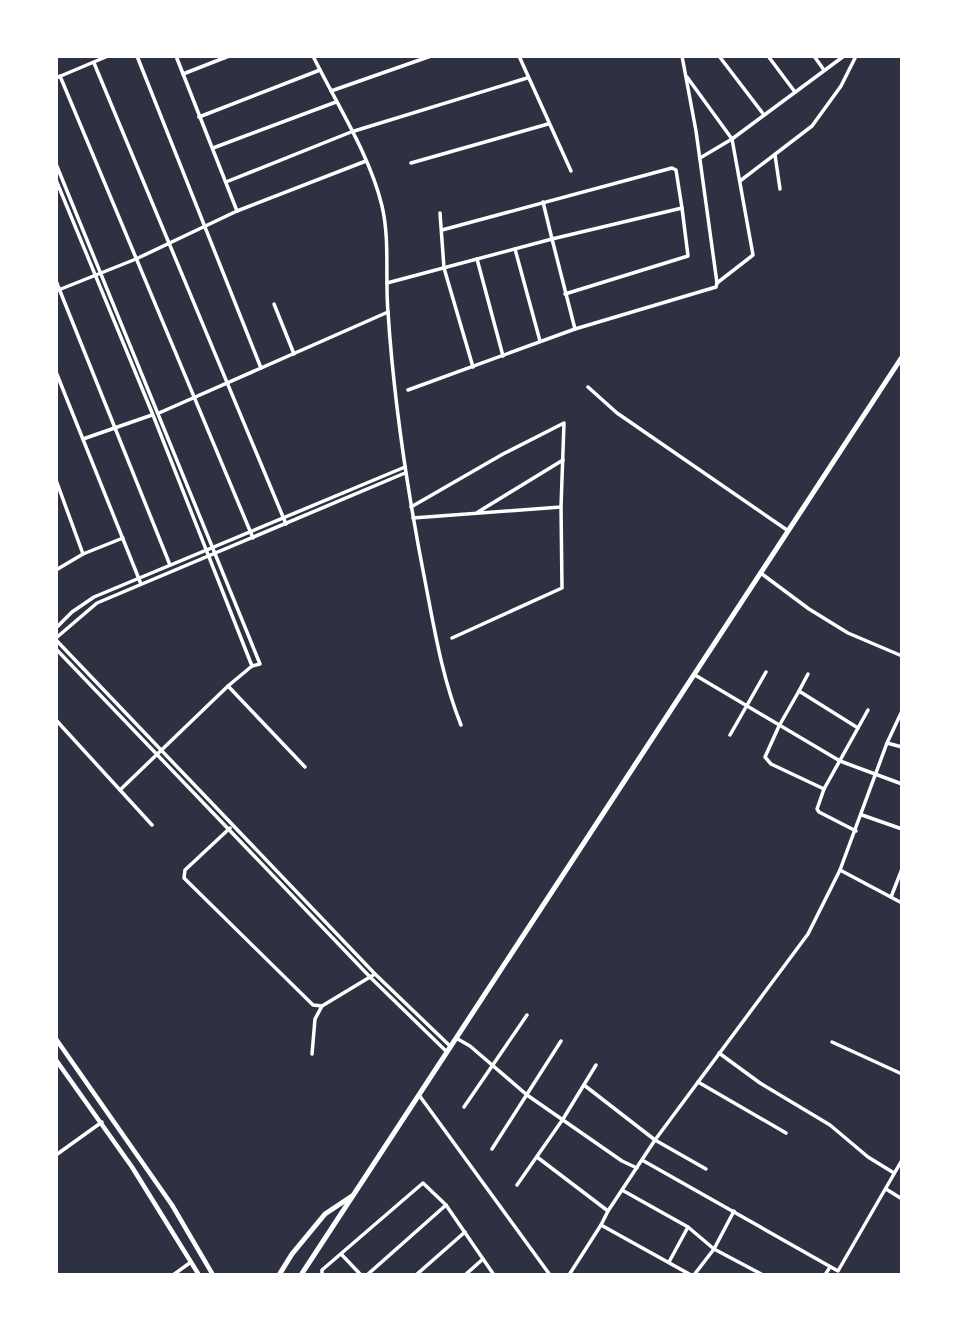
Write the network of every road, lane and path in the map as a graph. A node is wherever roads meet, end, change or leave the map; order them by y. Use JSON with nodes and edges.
{"nodes":[{"id":1,"x":108,"y":56,"type":"edge"},
{"id":2,"x":136,"y":56,"type":"edge"},
{"id":3,"x":176,"y":56,"type":"edge"},
{"id":4,"x":229,"y":56,"type":"edge"},
{"id":5,"x":313,"y":56,"type":"edge"},
{"id":6,"x":431,"y":56,"type":"edge"},
{"id":7,"x":519,"y":56,"type":"edge"},
{"id":8,"x":682,"y":56,"type":"edge"},
{"id":9,"x":719,"y":56,"type":"edge"},
{"id":10,"x":768,"y":56,"type":"edge"},
{"id":11,"x":814,"y":56,"type":"edge"},
{"id":12,"x":844,"y":56,"type":"edge"},
{"id":13,"x":856,"y":56,"type":"edge"},
{"id":14,"x":94,"y":63,"type":"junction"},
{"id":15,"x":320,"y":70,"type":"junction"},
{"id":16,"x":824,"y":70,"type":"junction"},
{"id":17,"x":183,"y":74,"type":"junction"},
{"id":18,"x":686,"y":75,"type":"junction"},
{"id":19,"x":58,"y":77,"type":"edge"},
{"id":20,"x":527,"y":78,"type":"junction"},
{"id":21,"x":331,"y":91,"type":"junction"},
{"id":22,"x":795,"y":92,"type":"junction"},
{"id":23,"x":336,"y":103,"type":"junction"},
{"id":24,"x":764,"y":115,"type":"junction"},
{"id":25,"x":199,"y":117,"type":"junction"},
{"id":26,"x":548,"y":124,"type":"junction"},
{"id":27,"x":351,"y":132,"type":"junction"},
{"id":28,"x":732,"y":139,"type":"junction"},
{"id":29,"x":212,"y":148,"type":"junction"},
{"id":30,"x":775,"y":155,"type":"junction"},
{"id":31,"x":700,"y":159,"type":"junction"},
{"id":32,"x":366,"y":161,"type":"junction"},
{"id":33,"x":411,"y":163,"type":"dead end"},
{"id":34,"x":56,"y":164,"type":"edge"},
{"id":35,"x":570,"y":171,"type":"dead end"},
{"id":36,"x":56,"y":180,"type":"edge"},
{"id":37,"x":740,"y":181,"type":"junction"},
{"id":38,"x":226,"y":182,"type":"junction"},
{"id":39,"x":780,"y":189,"type":"dead end"},
{"id":40,"x":544,"y":202,"type":"junction"},
{"id":41,"x":682,"y":208,"type":"junction"},
{"id":42,"x":237,"y":211,"type":"junction"},
{"id":43,"x":440,"y":213,"type":"dead end"},
{"id":44,"x":204,"y":228,"type":"junction"},
{"id":45,"x":442,"y":230,"type":"junction"},
{"id":46,"x":552,"y":239,"type":"junction"},
{"id":47,"x":169,"y":244,"type":"junction"},
{"id":48,"x":515,"y":249,"type":"junction"},
{"id":49,"x":136,"y":259,"type":"junction"},
{"id":50,"x":477,"y":259,"type":"junction"},
{"id":51,"x":444,"y":268,"type":"junction"},
{"id":52,"x":102,"y":273,"type":"junction"},
{"id":53,"x":96,"y":275,"type":"junction"},
{"id":54,"x":56,"y":281,"type":"edge"},
{"id":55,"x":717,"y":283,"type":"junction"},
{"id":56,"x":387,"y":284,"type":"junction"},
{"id":57,"x":58,"y":290,"type":"edge"},
{"id":58,"x":565,"y":294,"type":"junction"},
{"id":59,"x":274,"y":304,"type":"dead end"},
{"id":60,"x":388,"y":312,"type":"junction"},
{"id":61,"x":575,"y":329,"type":"junction"},
{"id":62,"x":540,"y":342,"type":"junction"},
{"id":63,"x":294,"y":354,"type":"junction"},
{"id":64,"x":503,"y":356,"type":"junction"},
{"id":65,"x":902,"y":357,"type":"edge"},
{"id":66,"x":473,"y":367,"type":"junction"},
{"id":67,"x":261,"y":368,"type":"junction"},
{"id":68,"x":56,"y":372,"type":"edge"},
{"id":69,"x":227,"y":381,"type":"junction"},
{"id":70,"x":588,"y":387,"type":"dead end"},
{"id":71,"x":408,"y":390,"type":"dead end"},
{"id":72,"x":194,"y":398,"type":"junction"},
{"id":73,"x":158,"y":413,"type":"junction"},
{"id":74,"x":153,"y":415,"type":"junction"},
{"id":75,"x":116,"y":428,"type":"junction"},
{"id":76,"x":83,"y":439,"type":"junction"},
{"id":77,"x":563,"y":460,"type":"junction"},
{"id":78,"x":405,"y":467,"type":"junction"},
{"id":79,"x":405,"y":472,"type":"junction"},
{"id":80,"x":56,"y":480,"type":"edge"},
{"id":81,"x":411,"y":507,"type":"junction"},
{"id":82,"x":561,"y":507,"type":"junction"},
{"id":83,"x":475,"y":514,"type":"junction"},
{"id":84,"x":283,"y":518,"type":"junction"},
{"id":85,"x":413,"y":518,"type":"junction"},
{"id":86,"x":286,"y":524,"type":"junction"},
{"id":87,"x":789,"y":531,"type":"junction"},
{"id":88,"x":251,"y":532,"type":"junction"},
{"id":89,"x":123,"y":538,"type":"junction"},
{"id":90,"x":253,"y":538,"type":"junction"},
{"id":91,"x":213,"y":547,"type":"junction"},
{"id":92,"x":206,"y":550,"type":"junction"},
{"id":93,"x":215,"y":553,"type":"junction"},
{"id":94,"x":83,"y":554,"type":"junction"},
{"id":95,"x":208,"y":555,"type":"junction"},
{"id":96,"x":170,"y":565,"type":"junction"},
{"id":97,"x":56,"y":570,"type":"edge"},
{"id":98,"x":172,"y":571,"type":"junction"},
{"id":99,"x":761,"y":574,"type":"junction"},
{"id":100,"x":139,"y":578,"type":"junction"},
{"id":101,"x":141,"y":583,"type":"junction"},
{"id":102,"x":239,"y":610,"type":"junction"},
{"id":103,"x":231,"y":615,"type":"junction"},
{"id":104,"x":56,"y":628,"type":"edge"},
{"id":105,"x":452,"y":638,"type":"dead end"},
{"id":106,"x":56,"y":639,"type":"edge"},
{"id":107,"x":56,"y":649,"type":"edge"},
{"id":108,"x":902,"y":656,"type":"edge"},
{"id":109,"x":251,"y":666,"type":"junction"},
{"id":110,"x":766,"y":672,"type":"dead end"},
{"id":111,"x":808,"y":674,"type":"dead end"},
{"id":112,"x":695,"y":675,"type":"junction"},
{"id":113,"x":228,"y":686,"type":"junction"},
{"id":114,"x":799,"y":691,"type":"junction"},
{"id":115,"x":746,"y":707,"type":"junction"},
{"id":116,"x":868,"y":709,"type":"dead end"},
{"id":117,"x":902,"y":711,"type":"edge"},
{"id":118,"x":56,"y":720,"type":"edge"},
{"id":119,"x":461,"y":725,"type":"dead end"},
{"id":120,"x":779,"y":726,"type":"junction"},
{"id":121,"x":858,"y":728,"type":"junction"},
{"id":122,"x":730,"y":735,"type":"dead end"},
{"id":123,"x":887,"y":743,"type":"junction"},
{"id":124,"x":902,"y":747,"type":"edge"},
{"id":125,"x":162,"y":749,"type":"junction"},
{"id":126,"x":157,"y":752,"type":"junction"},
{"id":127,"x":840,"y":761,"type":"junction"},
{"id":128,"x":305,"y":767,"type":"dead end"},
{"id":129,"x":876,"y":776,"type":"junction"},
{"id":130,"x":902,"y":784,"type":"edge"},
{"id":131,"x":824,"y":789,"type":"junction"},
{"id":132,"x":120,"y":790,"type":"junction"},
{"id":133,"x":862,"y":815,"type":"junction"},
{"id":134,"x":152,"y":825,"type":"dead end"},
{"id":135,"x":230,"y":828,"type":"junction"},
{"id":136,"x":902,"y":830,"type":"edge"},
{"id":137,"x":856,"y":831,"type":"junction"},
{"id":138,"x":902,"y":869,"type":"edge"},
{"id":139,"x":840,"y":870,"type":"junction"},
{"id":140,"x":890,"y":897,"type":"junction"},
{"id":141,"x":902,"y":903,"type":"edge"},
{"id":142,"x":375,"y":974,"type":"junction"},
{"id":143,"x":371,"y":978,"type":"junction"},
{"id":144,"x":322,"y":1006,"type":"junction"},
{"id":145,"x":527,"y":1015,"type":"dead end"},
{"id":146,"x":456,"y":1038,"type":"junction"},
{"id":147,"x":56,"y":1039,"type":"edge"},
{"id":148,"x":561,"y":1041,"type":"dead end"},
{"id":149,"x":832,"y":1042,"type":"dead end"},
{"id":150,"x":449,"y":1049,"type":"junction"},
{"id":151,"x":719,"y":1053,"type":"junction"},
{"id":152,"x":312,"y":1054,"type":"dead end"},
{"id":153,"x":56,"y":1060,"type":"edge"},
{"id":154,"x":596,"y":1065,"type":"dead end"},
{"id":155,"x":493,"y":1066,"type":"junction"},
{"id":156,"x":902,"y":1074,"type":"edge"},
{"id":157,"x":698,"y":1082,"type":"junction"},
{"id":158,"x":584,"y":1085,"type":"junction"},
{"id":159,"x":527,"y":1095,"type":"junction"},
{"id":160,"x":419,"y":1096,"type":"junction"},
{"id":161,"x":464,"y":1107,"type":"dead end"},
{"id":162,"x":563,"y":1119,"type":"junction"},
{"id":163,"x":102,"y":1122,"type":"junction"},
{"id":164,"x":786,"y":1133,"type":"dead end"},
{"id":165,"x":655,"y":1140,"type":"junction"},
{"id":166,"x":492,"y":1149,"type":"dead end"},
{"id":167,"x":56,"y":1155,"type":"edge"},
{"id":168,"x":537,"y":1157,"type":"junction"},
{"id":169,"x":642,"y":1160,"type":"junction"},
{"id":170,"x":902,"y":1160,"type":"edge"},
{"id":171,"x":637,"y":1168,"type":"junction"},
{"id":172,"x":706,"y":1169,"type":"dead end"},
{"id":173,"x":894,"y":1174,"type":"junction"},
{"id":174,"x":517,"y":1185,"type":"dead end"},
{"id":175,"x":885,"y":1189,"type":"junction"},
{"id":176,"x":622,"y":1190,"type":"junction"},
{"id":177,"x":354,"y":1195,"type":"junction"},
{"id":178,"x":902,"y":1199,"type":"edge"},
{"id":179,"x":446,"y":1205,"type":"junction"},
{"id":180,"x":608,"y":1211,"type":"junction"},
{"id":181,"x":734,"y":1211,"type":"junction"},
{"id":182,"x":324,"y":1214,"type":"junction"},
{"id":183,"x":336,"y":1223,"type":"junction"},
{"id":184,"x":601,"y":1225,"type":"junction"},
{"id":185,"x":688,"y":1227,"type":"junction"},
{"id":186,"x":465,"y":1232,"type":"junction"},
{"id":187,"x":714,"y":1249,"type":"junction"},
{"id":188,"x":342,"y":1255,"type":"junction"},
{"id":189,"x":483,"y":1259,"type":"junction"},
{"id":190,"x":191,"y":1262,"type":"junction"},
{"id":191,"x":668,"y":1262,"type":"junction"},
{"id":192,"x":830,"y":1267,"type":"junction"},
{"id":193,"x":838,"y":1271,"type":"junction"},
{"id":194,"x":173,"y":1275,"type":"edge"},
{"id":195,"x":199,"y":1275,"type":"edge"},
{"id":196,"x":214,"y":1275,"type":"edge"},
{"id":197,"x":279,"y":1275,"type":"edge"},
{"id":198,"x":301,"y":1275,"type":"edge"},
{"id":199,"x":322,"y":1275,"type":"edge"},
{"id":200,"x":360,"y":1275,"type":"edge"},
{"id":201,"x":367,"y":1275,"type":"edge"},
{"id":202,"x":416,"y":1275,"type":"edge"},
{"id":203,"x":465,"y":1275,"type":"edge"},
{"id":204,"x":494,"y":1275,"type":"edge"},
{"id":205,"x":550,"y":1275,"type":"edge"},
{"id":206,"x":569,"y":1275,"type":"edge"},
{"id":207,"x":693,"y":1275,"type":"edge"},
{"id":208,"x":763,"y":1275,"type":"edge"},
{"id":209,"x":825,"y":1275,"type":"edge"},
{"id":210,"x":844,"y":1275,"type":"edge"}],
"edges":[{"from":1,"to":14,"type":"street"},
{"from":2,"to":44,"type":"street"},
{"from":3,"to":17,"type":"street"},
{"from":4,"to":17,"type":"street"},
{"from":5,"to":15,"type":"street"},
{"from":6,"to":21,"type":"street"},
{"from":7,"to":20,"type":"street"},
{"from":8,"to":18,"type":"street"},
{"from":9,"to":24,"type":"street"},
{"from":10,"to":22,"type":"street"},
{"from":11,"to":16,"type":"street"},
{"from":12,"to":16,"type":"street"},
{"from":13,"to":30,"type":"street"},
{"from":14,"to":19,"type":"street"},
{"from":14,"to":47,"type":"street"},
{"from":15,"to":21,"type":"street"},
{"from":15,"to":25,"type":"street"},
{"from":16,"to":22,"type":"street"},
{"from":17,"to":25,"type":"street"},
{"from":18,"to":28,"type":"street"},
{"from":18,"to":31,"type":"street"},
{"from":19,"to":49,"type":"street"},
{"from":20,"to":26,"type":"street"},
{"from":20,"to":27,"type":"street"},
{"from":21,"to":23,"type":"street"},
{"from":22,"to":24,"type":"street"},
{"from":23,"to":27,"type":"street"},
{"from":23,"to":29,"type":"street"},
{"from":24,"to":28,"type":"street"},
{"from":25,"to":29,"type":"street"},
{"from":26,"to":33,"type":"street"},
{"from":26,"to":35,"type":"street"},
{"from":27,"to":32,"type":"street"},
{"from":27,"to":38,"type":"street"},
{"from":28,"to":31,"type":"street"},
{"from":28,"to":37,"type":"street"},
{"from":29,"to":38,"type":"street"},
{"from":30,"to":37,"type":"street"},
{"from":30,"to":39,"type":"street"},
{"from":31,"to":55,"type":"street"},
{"from":32,"to":42,"type":"street"},
{"from":32,"to":56,"type":"street"},
{"from":34,"to":52,"type":"street"},
{"from":36,"to":53,"type":"street"},
{"from":37,"to":55,"type":"street"},
{"from":38,"to":42,"type":"street"},
{"from":40,"to":41,"type":"street"},
{"from":40,"to":45,"type":"street"},
{"from":40,"to":46,"type":"street"},
{"from":41,"to":46,"type":"street"},
{"from":41,"to":58,"type":"street"},
{"from":42,"to":44,"type":"street"},
{"from":43,"to":45,"type":"street"},
{"from":44,"to":47,"type":"street"},
{"from":44,"to":67,"type":"street"},
{"from":45,"to":51,"type":"street"},
{"from":46,"to":48,"type":"street"},
{"from":46,"to":58,"type":"street"},
{"from":47,"to":49,"type":"street"},
{"from":47,"to":69,"type":"street"},
{"from":48,"to":50,"type":"street"},
{"from":48,"to":62,"type":"street"},
{"from":49,"to":52,"type":"street"},
{"from":49,"to":72,"type":"street"},
{"from":50,"to":51,"type":"street"},
{"from":50,"to":64,"type":"street"},
{"from":51,"to":56,"type":"street"},
{"from":51,"to":66,"type":"street"},
{"from":52,"to":53,"type":"street"},
{"from":52,"to":73,"type":"street"},
{"from":53,"to":57,"type":"street"},
{"from":53,"to":74,"type":"street"},
{"from":54,"to":57,"type":"street"},
{"from":55,"to":61,"type":"street"},
{"from":56,"to":60,"type":"street"},
{"from":57,"to":75,"type":"street"},
{"from":58,"to":61,"type":"street"},
{"from":59,"to":63,"type":"street"},
{"from":60,"to":63,"type":"street"},
{"from":60,"to":78,"type":"street"},
{"from":61,"to":62,"type":"street"},
{"from":62,"to":64,"type":"street"},
{"from":63,"to":67,"type":"street"},
{"from":64,"to":66,"type":"street"},
{"from":65,"to":87,"type":"main road"},
{"from":66,"to":71,"type":"street"},
{"from":67,"to":69,"type":"street"},
{"from":68,"to":76,"type":"street"},
{"from":69,"to":72,"type":"street"},
{"from":69,"to":84,"type":"street"},
{"from":70,"to":87,"type":"street"},
{"from":72,"to":73,"type":"street"},
{"from":72,"to":88,"type":"street"},
{"from":73,"to":74,"type":"street"},
{"from":73,"to":91,"type":"street"},
{"from":74,"to":75,"type":"street"},
{"from":74,"to":92,"type":"street"},
{"from":75,"to":76,"type":"street"},
{"from":75,"to":96,"type":"street"},
{"from":76,"to":89,"type":"street"},
{"from":77,"to":81,"type":"street"},
{"from":77,"to":82,"type":"street"},
{"from":77,"to":83,"type":"street"},
{"from":78,"to":79,"type":"street"},
{"from":78,"to":84,"type":"street"},
{"from":79,"to":81,"type":"street"},
{"from":79,"to":86,"type":"street"},
{"from":80,"to":94,"type":"street"},
{"from":81,"to":85,"type":"street"},
{"from":82,"to":83,"type":"street"},
{"from":82,"to":105,"type":"street"},
{"from":83,"to":85,"type":"street"},
{"from":84,"to":86,"type":"street"},
{"from":84,"to":88,"type":"street"},
{"from":85,"to":119,"type":"street"},
{"from":86,"to":90,"type":"street"},
{"from":87,"to":99,"type":"main road"},
{"from":88,"to":90,"type":"street"},
{"from":88,"to":91,"type":"street"},
{"from":89,"to":94,"type":"street"},
{"from":89,"to":100,"type":"street"},
{"from":90,"to":93,"type":"street"},
{"from":91,"to":92,"type":"street"},
{"from":91,"to":93,"type":"street"},
{"from":92,"to":95,"type":"street"},
{"from":92,"to":96,"type":"street"},
{"from":93,"to":95,"type":"street"},
{"from":93,"to":102,"type":"street"},
{"from":94,"to":97,"type":"street"},
{"from":95,"to":98,"type":"street"},
{"from":95,"to":103,"type":"street"},
{"from":96,"to":98,"type":"street"},
{"from":96,"to":100,"type":"street"},
{"from":98,"to":101,"type":"street"},
{"from":99,"to":108,"type":"street"},
{"from":99,"to":112,"type":"main road"},
{"from":100,"to":101,"type":"street"},
{"from":100,"to":104,"type":"street"},
{"from":101,"to":106,"type":"street"},
{"from":102,"to":103,"type":"street"},
{"from":102,"to":109,"type":"street"},
{"from":103,"to":109,"type":"street"},
{"from":106,"to":125,"type":"street"},
{"from":107,"to":126,"type":"street"},
{"from":109,"to":113,"type":"street"},
{"from":110,"to":115,"type":"street"},
{"from":111,"to":114,"type":"street"},
{"from":112,"to":115,"type":"street"},
{"from":112,"to":146,"type":"main road"},
{"from":113,"to":125,"type":"street"},
{"from":113,"to":128,"type":"street"},
{"from":114,"to":120,"type":"street"},
{"from":114,"to":121,"type":"street"},
{"from":115,"to":120,"type":"street"},
{"from":115,"to":122,"type":"street"},
{"from":116,"to":121,"type":"street"},
{"from":117,"to":123,"type":"street"},
{"from":118,"to":132,"type":"street"},
{"from":120,"to":127,"type":"street"},
{"from":120,"to":131,"type":"street"},
{"from":121,"to":127,"type":"street"},
{"from":123,"to":124,"type":"street"},
{"from":123,"to":129,"type":"street"},
{"from":125,"to":126,"type":"street"},
{"from":125,"to":142,"type":"street"},
{"from":126,"to":132,"type":"street"},
{"from":126,"to":135,"type":"street"},
{"from":127,"to":129,"type":"street"},
{"from":127,"to":131,"type":"street"},
{"from":129,"to":130,"type":"street"},
{"from":129,"to":133,"type":"street"},
{"from":131,"to":137,"type":"street"},
{"from":132,"to":134,"type":"street"},
{"from":133,"to":136,"type":"street"},
{"from":133,"to":137,"type":"street"},
{"from":135,"to":143,"type":"street"},
{"from":135,"to":144,"type":"street"},
{"from":137,"to":139,"type":"street"},
{"from":138,"to":140,"type":"street"},
{"from":139,"to":140,"type":"street"},
{"from":139,"to":151,"type":"street"},
{"from":140,"to":141,"type":"street"},
{"from":142,"to":143,"type":"street"},
{"from":142,"to":150,"type":"street"},
{"from":143,"to":144,"type":"street"},
{"from":143,"to":150,"type":"street"},
{"from":144,"to":152,"type":"street"},
{"from":145,"to":155,"type":"street"},
{"from":146,"to":150,"type":"main road"},
{"from":146,"to":155,"type":"street"},
{"from":147,"to":196,"type":"street"},
{"from":148,"to":159,"type":"street"},
{"from":149,"to":156,"type":"street"},
{"from":150,"to":160,"type":"main road"},
{"from":151,"to":157,"type":"street"},
{"from":151,"to":173,"type":"street"},
{"from":153,"to":163,"type":"street"},
{"from":154,"to":158,"type":"street"},
{"from":155,"to":159,"type":"street"},
{"from":155,"to":161,"type":"street"},
{"from":157,"to":164,"type":"street"},
{"from":157,"to":165,"type":"street"},
{"from":158,"to":162,"type":"street"},
{"from":158,"to":165,"type":"street"},
{"from":159,"to":162,"type":"street"},
{"from":159,"to":166,"type":"street"},
{"from":160,"to":177,"type":"main road"},
{"from":160,"to":205,"type":"street"},
{"from":162,"to":168,"type":"street"},
{"from":162,"to":171,"type":"street"},
{"from":163,"to":167,"type":"street"},
{"from":163,"to":190,"type":"street"},
{"from":165,"to":169,"type":"street"},
{"from":165,"to":172,"type":"street"},
{"from":168,"to":174,"type":"street"},
{"from":168,"to":180,"type":"street"},
{"from":169,"to":171,"type":"street"},
{"from":169,"to":181,"type":"street"},
{"from":170,"to":173,"type":"street"},
{"from":171,"to":176,"type":"street"},
{"from":173,"to":175,"type":"street"},
{"from":175,"to":178,"type":"street"},
{"from":175,"to":193,"type":"street"},
{"from":176,"to":180,"type":"street"},
{"from":176,"to":185,"type":"street"},
{"from":177,"to":182,"type":"main road"},
{"from":177,"to":183,"type":"main road"},
{"from":179,"to":186,"type":"street"},
{"from":179,"to":188,"type":"street"},
{"from":179,"to":201,"type":"street"},
{"from":180,"to":184,"type":"street"},
{"from":181,"to":187,"type":"street"},
{"from":181,"to":192,"type":"street"},
{"from":182,"to":183,"type":"main road"},
{"from":182,"to":197,"type":"main road"},
{"from":183,"to":198,"type":"main road"},
{"from":184,"to":191,"type":"street"},
{"from":184,"to":206,"type":"street"},
{"from":185,"to":187,"type":"street"},
{"from":185,"to":191,"type":"street"},
{"from":186,"to":189,"type":"street"},
{"from":186,"to":202,"type":"street"},
{"from":187,"to":207,"type":"street"},
{"from":187,"to":208,"type":"street"},
{"from":188,"to":199,"type":"street"},
{"from":188,"to":200,"type":"street"},
{"from":189,"to":203,"type":"street"},
{"from":189,"to":204,"type":"street"},
{"from":190,"to":194,"type":"street"},
{"from":190,"to":195,"type":"street"},
{"from":191,"to":207,"type":"street"},
{"from":192,"to":193,"type":"street"},
{"from":192,"to":209,"type":"street"},
{"from":193,"to":210,"type":"street"}]}
